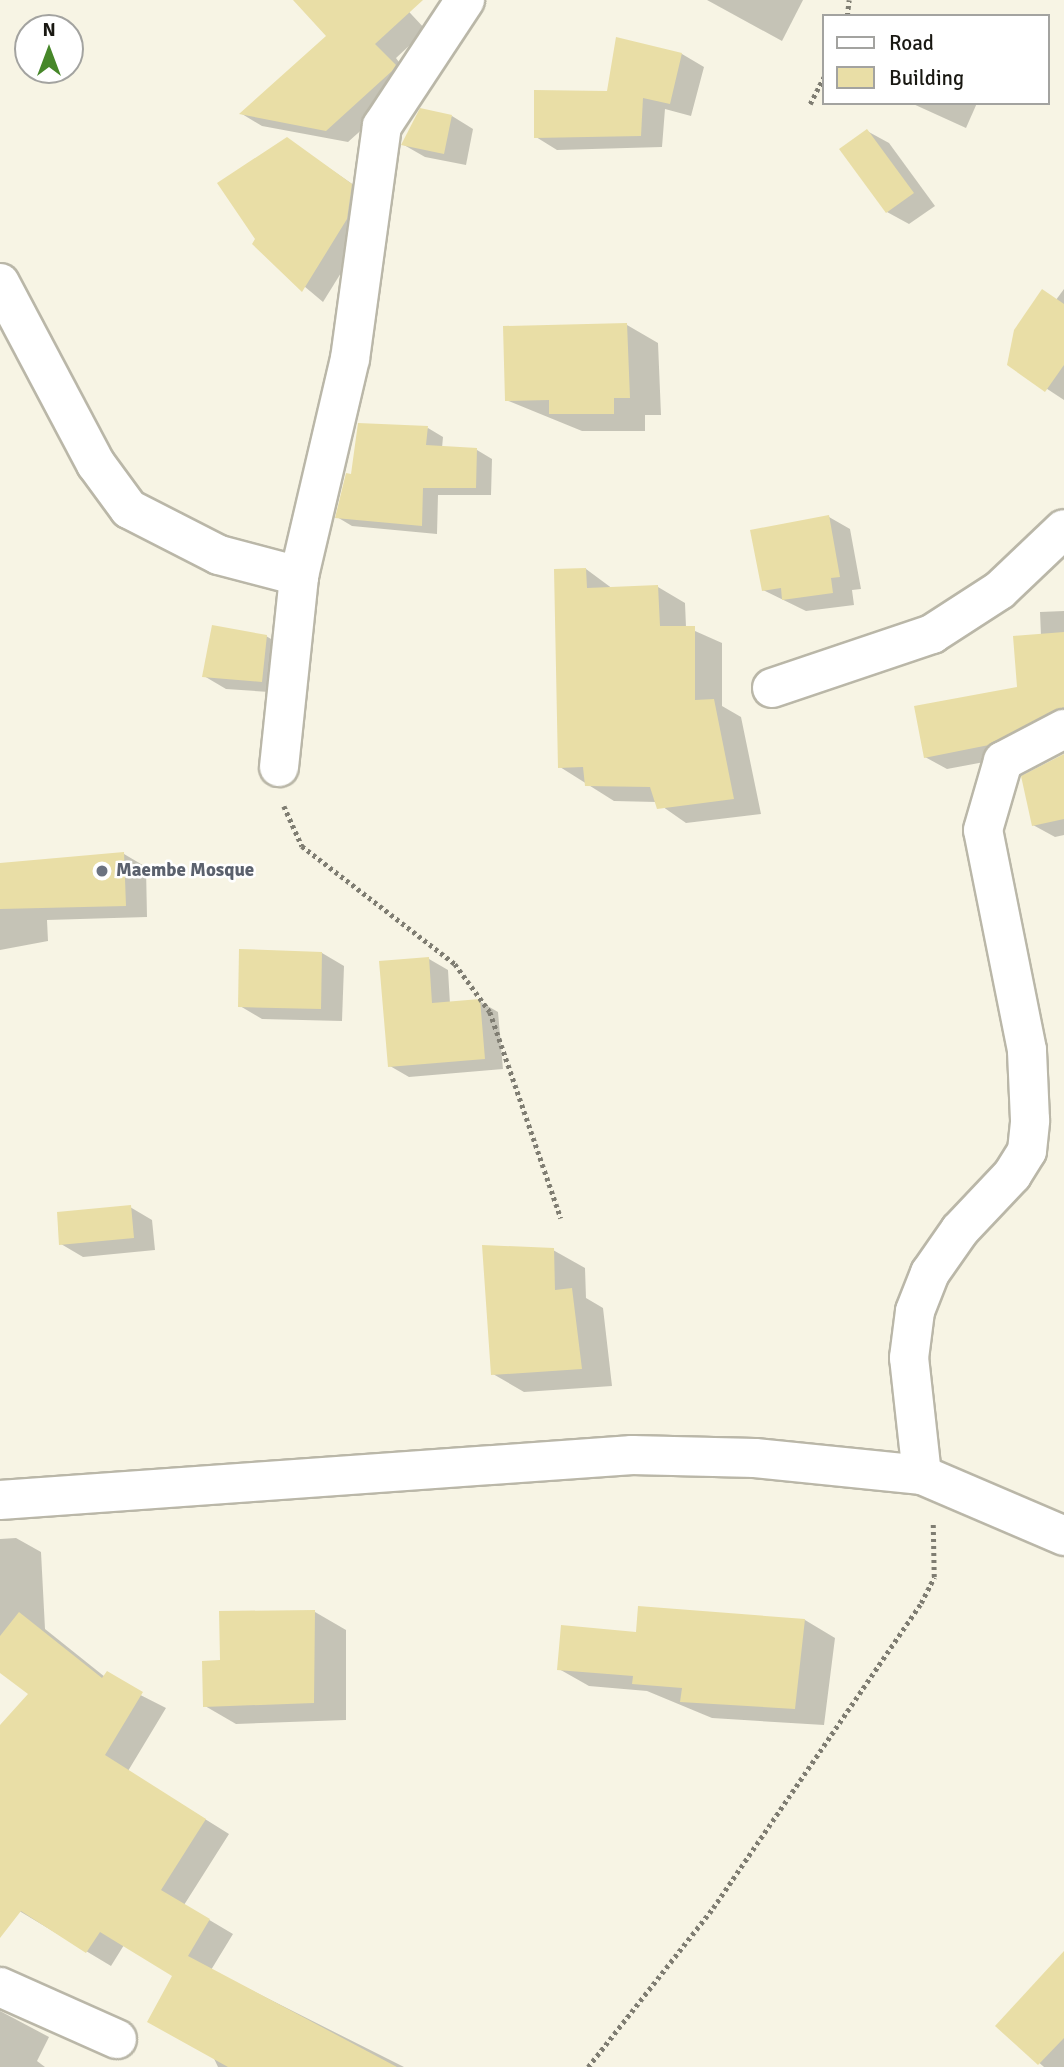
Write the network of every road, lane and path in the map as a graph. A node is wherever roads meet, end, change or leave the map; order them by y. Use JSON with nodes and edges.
{"nodes":[{"id":1,"x":465,"y":0,"type":"edge"},
{"id":2,"x":822,"y":81,"type":"edge"},
{"id":3,"x":810,"y":104,"type":"dead end"},
{"id":4,"x":0,"y":284,"type":"edge"},
{"id":5,"x":1064,"y":528,"type":"edge"},
{"id":6,"x":299,"y":576,"type":"junction"},
{"id":7,"x":772,"y":688,"type":"dead end"},
{"id":8,"x":1064,"y":729,"type":"edge"},
{"id":9,"x":279,"y":767,"type":"joint"},
{"id":10,"x":561,"y":1217,"type":"dead end"},
{"id":11,"x":922,"y":1475,"type":"junction"},
{"id":12,"x":0,"y":1500,"type":"edge"},
{"id":13,"x":1064,"y":1536,"type":"edge"},
{"id":14,"x":0,"y":1987,"type":"edge"},
{"id":15,"x":117,"y":2039,"type":"dead end"},
{"id":16,"x":588,"y":2067,"type":"edge"}],
"edges":[{"from":1,"to":6,"type":"street"},
{"from":2,"to":3,"type":"path"},
{"from":4,"to":6,"type":"street"},
{"from":5,"to":7,"type":"street"},
{"from":6,"to":9,"type":"street"},
{"from":8,"to":11,"type":"street"},
{"from":9,"to":10,"type":"path"},
{"from":11,"to":12,"type":"street"},
{"from":11,"to":13,"type":"street"},
{"from":11,"to":16,"type":"path"},
{"from":14,"to":15,"type":"street"}]}
